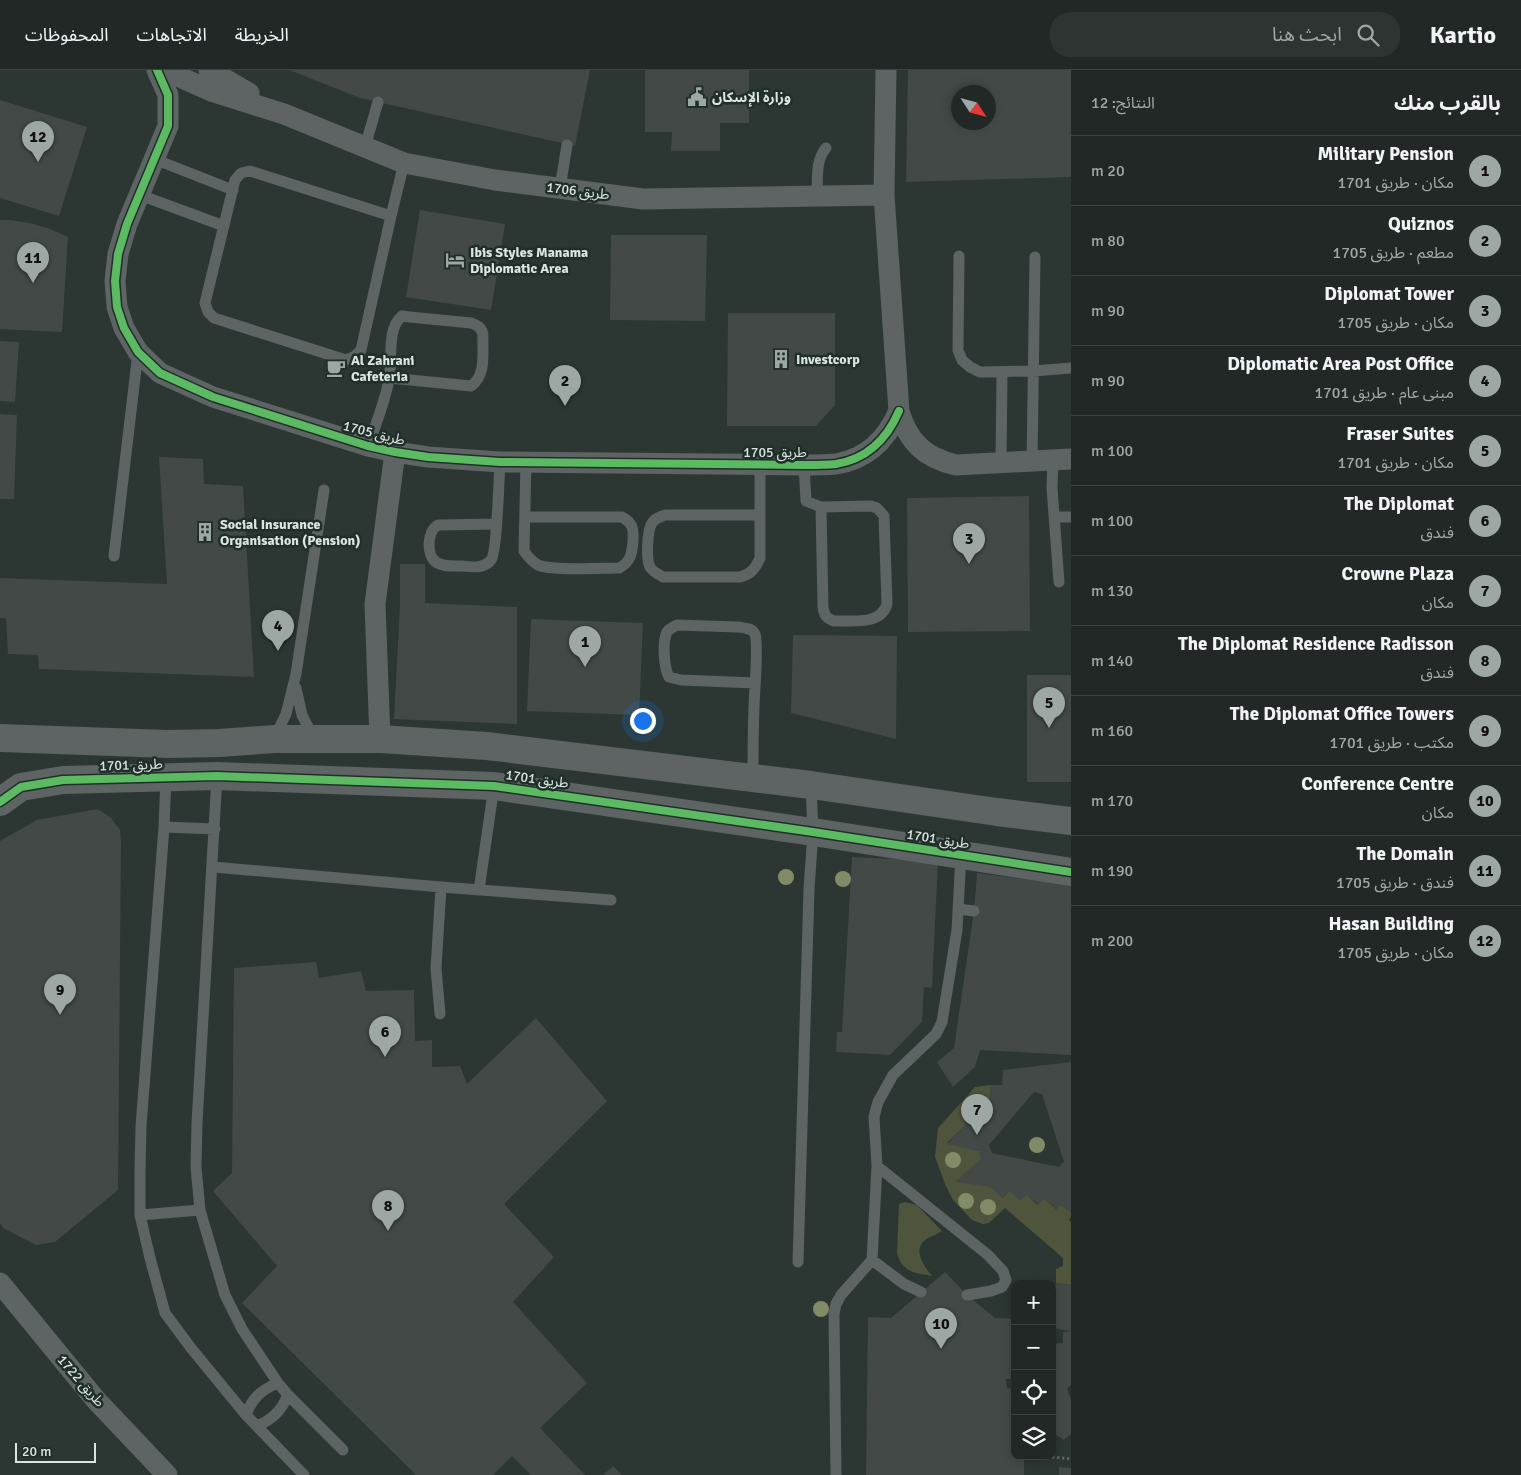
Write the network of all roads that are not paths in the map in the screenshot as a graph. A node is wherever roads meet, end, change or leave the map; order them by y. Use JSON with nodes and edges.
{"nodes":[{"id":1,"x":157,"y":70,"type":"edge"},
{"id":2,"x":164,"y":70,"type":"edge"},
{"id":3,"x":209,"y":70,"type":"edge"},
{"id":4,"x":886,"y":70,"type":"edge"},
{"id":5,"x":378,"y":102,"type":"dead end"},
{"id":6,"x":284,"y":114,"type":"junction"},
{"id":7,"x":567,"y":145,"type":"dead end"},
{"id":8,"x":365,"y":147,"type":"junction"},
{"id":9,"x":826,"y":148,"type":"dead end"},
{"id":10,"x":154,"y":159,"type":"junction"},
{"id":11,"x":404,"y":163,"type":"junction"},
{"id":12,"x":560,"y":188,"type":"junction"},
{"id":13,"x":233,"y":190,"type":"junction"},
{"id":14,"x":140,"y":195,"type":"junction"},
{"id":15,"x":817,"y":195,"type":"junction"},
{"id":16,"x":884,"y":195,"type":"junction"},
{"id":17,"x":391,"y":216,"type":"junction"},
{"id":18,"x":224,"y":226,"type":"junction"},
{"id":19,"x":959,"y":256,"type":"dead end"},
{"id":20,"x":1035,"y":257,"type":"dead end"},
{"id":21,"x":138,"y":352,"type":"junction"},
{"id":22,"x":1071,"y":368,"type":"edge"},
{"id":23,"x":1033,"y":371,"type":"junction"},
{"id":24,"x":1002,"y":372,"type":"junction"},
{"id":25,"x":390,"y":378,"type":"junction"},
{"id":26,"x":899,"y":411,"type":"junction"},
{"id":27,"x":368,"y":446,"type":"junction"},
{"id":28,"x":395,"y":452,"type":"junction"},
{"id":29,"x":1052,"y":460,"type":"edge"},
{"id":30,"x":526,"y":461,"type":"junction"},
{"id":31,"x":500,"y":462,"type":"junction"},
{"id":32,"x":760,"y":464,"type":"junction"},
{"id":33,"x":1001,"y":464,"type":"junction"},
{"id":34,"x":804,"y":465,"type":"junction"},
{"id":35,"x":324,"y":490,"type":"dead end"},
{"id":36,"x":821,"y":507,"type":"junction"},
{"id":37,"x":759,"y":515,"type":"junction"},
{"id":38,"x":525,"y":517,"type":"junction"},
{"id":39,"x":1071,"y":517,"type":"edge"},
{"id":40,"x":1055,"y":518,"type":"junction"},
{"id":41,"x":496,"y":524,"type":"junction"},
{"id":42,"x":114,"y":556,"type":"dead end"},
{"id":43,"x":1060,"y":582,"type":"dead end"},
{"id":44,"x":296,"y":674,"type":"junction"},
{"id":45,"x":755,"y":683,"type":"junction"},
{"id":46,"x":0,"y":738,"type":"edge"},
{"id":47,"x":275,"y":738,"type":"junction"},
{"id":48,"x":314,"y":739,"type":"junction"},
{"id":49,"x":380,"y":739,"type":"junction"},
{"id":50,"x":218,"y":743,"type":"junction"},
{"id":51,"x":168,"y":744,"type":"junction"},
{"id":52,"x":166,"y":776,"type":"junction"},
{"id":53,"x":217,"y":776,"type":"junction"},
{"id":54,"x":753,"y":778,"type":"junction"},
{"id":55,"x":811,"y":785,"type":"junction"},
{"id":56,"x":494,"y":786,"type":"junction"},
{"id":57,"x":0,"y":802,"type":"edge"},
{"id":58,"x":1071,"y":820,"type":"edge"},
{"id":59,"x":164,"y":827,"type":"junction"},
{"id":60,"x":215,"y":829,"type":"junction"},
{"id":61,"x":813,"y":832,"type":"junction"},
{"id":62,"x":961,"y":855,"type":"junction"},
{"id":63,"x":213,"y":867,"type":"junction"},
{"id":64,"x":1071,"y":872,"type":"edge"},
{"id":65,"x":441,"y":887,"type":"junction"},
{"id":66,"x":479,"y":890,"type":"junction"},
{"id":67,"x":611,"y":900,"type":"dead end"},
{"id":68,"x":958,"y":909,"type":"junction"},
{"id":69,"x":974,"y":911,"type":"dead end"},
{"id":70,"x":440,"y":1014,"type":"dead end"},
{"id":71,"x":877,"y":1166,"type":"junction"},
{"id":72,"x":200,"y":1210,"type":"junction"},
{"id":73,"x":140,"y":1215,"type":"junction"},
{"id":74,"x":872,"y":1260,"type":"junction"},
{"id":75,"x":798,"y":1262,"type":"dead end"},
{"id":76,"x":0,"y":1283,"type":"edge"},
{"id":77,"x":922,"y":1292,"type":"dead end"},
{"id":78,"x":967,"y":1295,"type":"dead end"},
{"id":79,"x":278,"y":1384,"type":"junction"},
{"id":80,"x":288,"y":1395,"type":"junction"},
{"id":81,"x":246,"y":1415,"type":"junction"},
{"id":82,"x":257,"y":1426,"type":"junction"},
{"id":83,"x":343,"y":1450,"type":"dead end"},
{"id":84,"x":167,"y":1475,"type":"edge"},
{"id":85,"x":304,"y":1475,"type":"edge"},
{"id":86,"x":836,"y":1475,"type":"edge"}],
"edges":[{"from":1,"to":10,"type":"street","name":"طريق 1705"},
{"from":2,"to":6,"type":"street","name":"طريق 1706"},
{"from":3,"to":6,"type":"street","name":"طريق 1706"},
{"from":4,"to":16,"type":"street"},
{"from":5,"to":8,"type":"lane"},
{"from":6,"to":8,"type":"street","name":"طريق 1706"},
{"from":7,"to":12,"type":"lane"},
{"from":8,"to":11,"type":"street","name":"طريق 1706"},
{"from":9,"to":15,"type":"lane"},
{"from":10,"to":13,"type":"lane"},
{"from":10,"to":14,"type":"street","name":"طريق 1705"},
{"from":11,"to":12,"type":"street","name":"طريق 1706"},
{"from":11,"to":17,"type":"lane"},
{"from":12,"to":15,"type":"street","name":"طريق 1706"},
{"from":13,"to":17,"type":"lane"},
{"from":13,"to":18,"type":"lane"},
{"from":14,"to":18,"type":"lane"},
{"from":14,"to":21,"type":"street","name":"طريق 1705"},
{"from":15,"to":16,"type":"street","name":"طريق 1706"},
{"from":16,"to":26,"type":"street"},
{"from":17,"to":18,"type":"lane"},
{"from":19,"to":24,"type":"lane"},
{"from":20,"to":23,"type":"lane"},
{"from":21,"to":27,"type":"street","name":"طريق 1705"},
{"from":21,"to":42,"type":"lane"},
{"from":22,"to":23,"type":"lane"},
{"from":23,"to":24,"type":"lane"},
{"from":23,"to":29,"type":"lane"},
{"from":24,"to":33,"type":"lane"},
{"from":25,"to":25,"type":"lane"},
{"from":25,"to":27,"type":"lane"},
{"from":26,"to":33,"type":"street"},
{"from":26,"to":34,"type":"street","name":"طريق 1705"},
{"from":27,"to":28,"type":"street","name":"طريق 1705"},
{"from":28,"to":31,"type":"street","name":"طريق 1705"},
{"from":28,"to":49,"type":"street","name":"طريق 1705"},
{"from":29,"to":33,"type":"street"},
{"from":29,"to":40,"type":"lane"},
{"from":30,"to":31,"type":"street","name":"طريق 1705"},
{"from":30,"to":32,"type":"street","name":"طريق 1705"},
{"from":30,"to":38,"type":"lane"},
{"from":31,"to":41,"type":"lane"},
{"from":32,"to":34,"type":"street","name":"طريق 1705"},
{"from":32,"to":37,"type":"lane"},
{"from":34,"to":36,"type":"lane"},
{"from":35,"to":44,"type":"lane"},
{"from":36,"to":36,"type":"lane"},
{"from":37,"to":37,"type":"lane"},
{"from":38,"to":38,"type":"lane"},
{"from":39,"to":40,"type":"lane"},
{"from":40,"to":43,"type":"lane"},
{"from":41,"to":41,"type":"lane"},
{"from":44,"to":47,"type":"lane"},
{"from":44,"to":48,"type":"lane"},
{"from":45,"to":45,"type":"lane"},
{"from":45,"to":54,"type":"lane"},
{"from":46,"to":51,"type":"street","name":"طريق 1701"},
{"from":47,"to":48,"type":"street","name":"طريق 1701"},
{"from":47,"to":50,"type":"street","name":"طريق 1701"},
{"from":48,"to":49,"type":"street","name":"طريق 1701"},
{"from":49,"to":54,"type":"street","name":"طريق 1701"},
{"from":50,"to":51,"type":"street","name":"طريق 1701"},
{"from":50,"to":53,"type":"street"},
{"from":51,"to":52,"type":"street"},
{"from":52,"to":53,"type":"street","name":"طريق 1701"},
{"from":52,"to":57,"type":"street","name":"طريق 1701"},
{"from":52,"to":59,"type":"lane"},
{"from":53,"to":56,"type":"street","name":"طريق 1701"},
{"from":53,"to":60,"type":"lane"},
{"from":54,"to":55,"type":"street","name":"طريق 1701"},
{"from":55,"to":58,"type":"street","name":"طريق 1701"},
{"from":55,"to":61,"type":"lane"},
{"from":56,"to":61,"type":"street","name":"طريق 1701"},
{"from":56,"to":66,"type":"lane"},
{"from":59,"to":60,"type":"lane"},
{"from":59,"to":73,"type":"lane"},
{"from":60,"to":63,"type":"lane"},
{"from":61,"to":62,"type":"street","name":"طريق 1701"},
{"from":61,"to":75,"type":"lane"},
{"from":62,"to":64,"type":"street","name":"طريق 1701"},
{"from":62,"to":68,"type":"lane"},
{"from":63,"to":65,"type":"lane"},
{"from":63,"to":72,"type":"lane"},
{"from":65,"to":66,"type":"lane"},
{"from":65,"to":70,"type":"lane"},
{"from":66,"to":67,"type":"lane"},
{"from":68,"to":69,"type":"lane"},
{"from":68,"to":71,"type":"lane"},
{"from":71,"to":74,"type":"lane"},
{"from":71,"to":78,"type":"lane"},
{"from":72,"to":73,"type":"lane"},
{"from":72,"to":79,"type":"lane"},
{"from":73,"to":81,"type":"lane"},
{"from":74,"to":77,"type":"lane"},
{"from":74,"to":86,"type":"lane"},
{"from":76,"to":84,"type":"street","name":"طريق 1722"},
{"from":79,"to":80,"type":"lane"},
{"from":79,"to":81,"type":"lane"},
{"from":80,"to":82,"type":"lane"},
{"from":80,"to":83,"type":"lane"},
{"from":81,"to":82,"type":"lane"},
{"from":82,"to":85,"type":"lane"}]}
